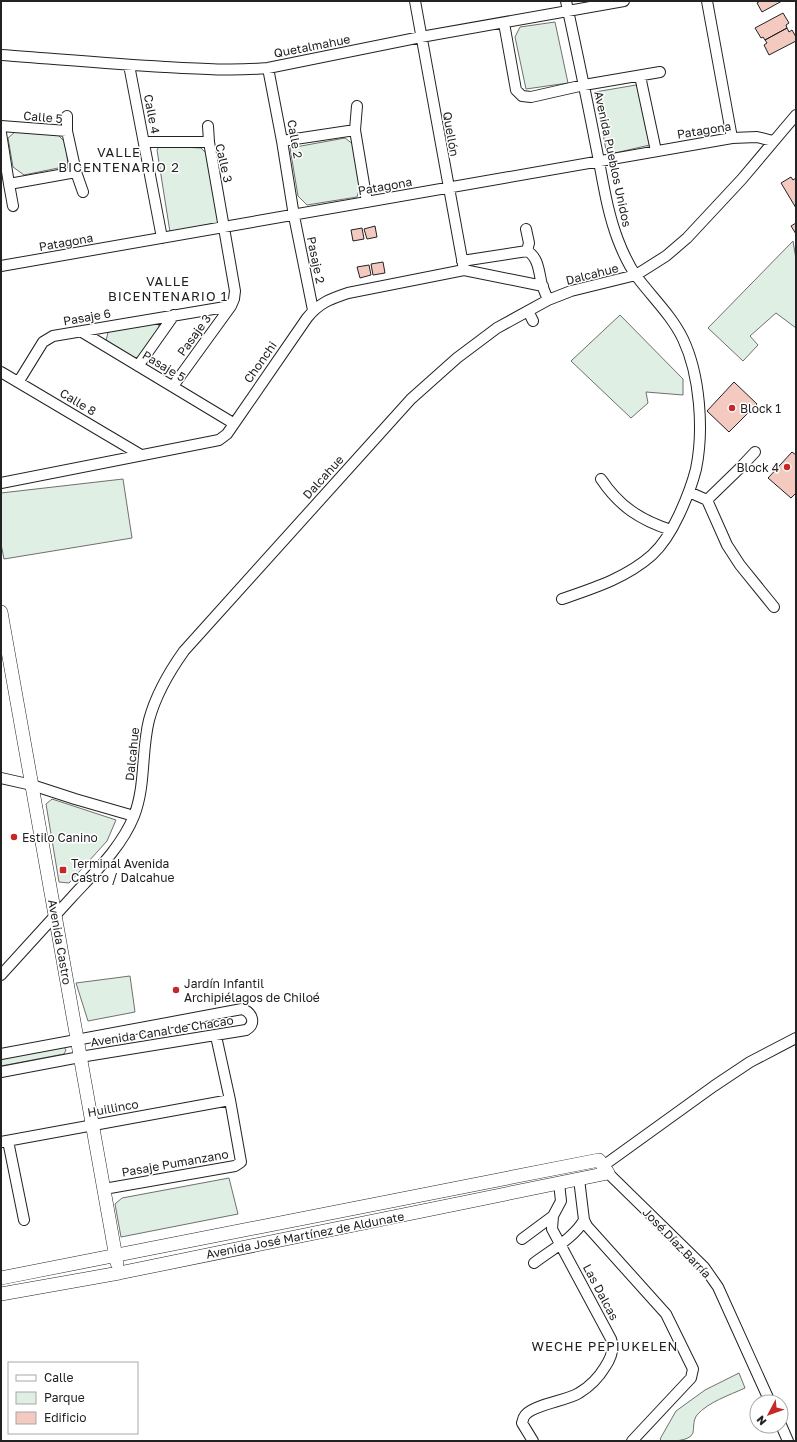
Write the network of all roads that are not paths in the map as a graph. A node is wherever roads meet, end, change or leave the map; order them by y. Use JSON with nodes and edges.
{"nodes":[{"id":1,"x":414,"y":1,"type":"edge"},
{"id":2,"x":624,"y":1,"type":"edge"},
{"id":3,"x":707,"y":1,"type":"edge"},
{"id":4,"x":568,"y":6,"type":"edge"},
{"id":5,"x":504,"y":23,"type":"junction"},
{"id":6,"x":421,"y":37,"type":"junction"},
{"id":7,"x":1,"y":55,"type":"edge"},
{"id":8,"x":129,"y":65,"type":"junction"},
{"id":9,"x":268,"y":68,"type":"junction"},
{"id":10,"x":660,"y":72,"type":"dead end"},
{"id":11,"x":640,"y":76,"type":"junction"},
{"id":12,"x":584,"y":85,"type":"junction"},
{"id":13,"x":357,"y":106,"type":"dead end"},
{"id":14,"x":796,"y":115,"type":"edge"},
{"id":15,"x":67,"y":116,"type":"dead end"},
{"id":16,"x":1,"y":126,"type":"edge"},
{"id":17,"x":208,"y":126,"type":"dead end"},
{"id":18,"x":355,"y":130,"type":"junction"},
{"id":19,"x":67,"y":131,"type":"junction"},
{"id":20,"x":1,"y":133,"type":"edge"},
{"id":21,"x":732,"y":138,"type":"junction"},
{"id":22,"x":282,"y":141,"type":"junction"},
{"id":23,"x":773,"y":141,"type":"junction"},
{"id":24,"x":144,"y":142,"type":"junction"},
{"id":25,"x":209,"y":142,"type":"junction"},
{"id":26,"x":656,"y":151,"type":"junction"},
{"id":27,"x":599,"y":161,"type":"junction"},
{"id":28,"x":76,"y":172,"type":"junction"},
{"id":29,"x":9,"y":184,"type":"junction"},
{"id":30,"x":448,"y":189,"type":"junction"},
{"id":31,"x":83,"y":192,"type":"dead end"},
{"id":32,"x":367,"y":202,"type":"junction"},
{"id":33,"x":13,"y":206,"type":"dead end"},
{"id":34,"x":294,"y":216,"type":"junction"},
{"id":35,"x":224,"y":228,"type":"junction"},
{"id":36,"x":526,"y":229,"type":"dead end"},
{"id":37,"x":162,"y":238,"type":"junction"},
{"id":38,"x":527,"y":251,"type":"junction"},
{"id":39,"x":1,"y":266,"type":"edge"},
{"id":40,"x":463,"y":266,"type":"junction"},
{"id":41,"x":636,"y":276,"type":"junction"},
{"id":42,"x":543,"y":286,"type":"junction"},
{"id":43,"x":548,"y":300,"type":"junction"},
{"id":44,"x":231,"y":306,"type":"junction"},
{"id":45,"x":313,"y":310,"type":"junction"},
{"id":46,"x":528,"y":311,"type":"junction"},
{"id":47,"x":174,"y":315,"type":"junction"},
{"id":48,"x":533,"y":321,"type":"dead end"},
{"id":49,"x":82,"y":332,"type":"junction"},
{"id":50,"x":138,"y":366,"type":"junction"},
{"id":51,"x":1,"y":372,"type":"edge"},
{"id":52,"x":19,"y":382,"type":"junction"},
{"id":53,"x":173,"y":386,"type":"junction"},
{"id":54,"x":233,"y":423,"type":"junction"},
{"id":55,"x":755,"y":452,"type":"dead end"},
{"id":56,"x":141,"y":455,"type":"junction"},
{"id":57,"x":601,"y":479,"type":"dead end"},
{"id":58,"x":1,"y":483,"type":"edge"},
{"id":59,"x":689,"y":492,"type":"junction"},
{"id":60,"x":707,"y":500,"type":"junction"},
{"id":61,"x":672,"y":530,"type":"junction"},
{"id":62,"x":562,"y":599,"type":"dead end"},
{"id":63,"x":774,"y":608,"type":"dead end"},
{"id":64,"x":1,"y":612,"type":"edge"},
{"id":65,"x":1,"y":778,"type":"edge"},
{"id":66,"x":32,"y":785,"type":"junction"},
{"id":67,"x":134,"y":816,"type":"junction"},
{"id":68,"x":55,"y":916,"type":"junction"},
{"id":69,"x":1,"y":975,"type":"edge"},
{"id":70,"x":216,"y":1036,"type":"junction"},
{"id":71,"x":796,"y":1038,"type":"edge"},
{"id":72,"x":78,"y":1041,"type":"junction"},
{"id":73,"x":1,"y":1054,"type":"edge"},
{"id":74,"x":80,"y":1057,"type":"junction"},
{"id":75,"x":1,"y":1072,"type":"edge"},
{"id":76,"x":230,"y":1100,"type":"junction"},
{"id":77,"x":93,"y":1125,"type":"junction"},
{"id":78,"x":5,"y":1141,"type":"edge"},
{"id":79,"x":603,"y":1167,"type":"junction"},
{"id":80,"x":579,"y":1179,"type":"junction"},
{"id":81,"x":559,"y":1183,"type":"junction"},
{"id":82,"x":104,"y":1189,"type":"junction"},
{"id":83,"x":553,"y":1216,"type":"junction"},
{"id":84,"x":24,"y":1220,"type":"dead end"},
{"id":85,"x":586,"y":1223,"type":"junction"},
{"id":86,"x":522,"y":1240,"type":"dead end"},
{"id":87,"x":560,"y":1244,"type":"junction"},
{"id":88,"x":116,"y":1255,"type":"junction"},
{"id":89,"x":534,"y":1263,"type":"dead end"},
{"id":90,"x":119,"y":1272,"type":"junction"},
{"id":91,"x":1,"y":1278,"type":"edge"},
{"id":92,"x":1,"y":1294,"type":"edge"},
{"id":93,"x":766,"y":1394,"type":"edge"},
{"id":94,"x":533,"y":1441,"type":"edge"},
{"id":95,"x":632,"y":1441,"type":"edge"}],
"edges":[{"from":1,"to":6,"type":"street","name":"Quellón"},
{"from":2,"to":4,"type":"street","name":"Quetalmahue"},
{"from":3,"to":21,"type":"street"},
{"from":4,"to":5,"type":"street","name":"Quetalmahue"},
{"from":4,"to":12,"type":"street","name":"Avenida Pueblos Unidos"},
{"from":5,"to":6,"type":"street","name":"Quetalmahue"},
{"from":5,"to":12,"type":"street"},
{"from":6,"to":9,"type":"street","name":"Quetalmahue"},
{"from":6,"to":30,"type":"street","name":"Quellón"},
{"from":7,"to":8,"type":"street","name":"Quetalmahue"},
{"from":8,"to":9,"type":"street","name":"Quetalmahue"},
{"from":8,"to":24,"type":"street","name":"Calle 4"},
{"from":9,"to":22,"type":"street","name":"Calle 2"},
{"from":10,"to":11,"type":"street"},
{"from":11,"to":12,"type":"street"},
{"from":11,"to":26,"type":"street"},
{"from":12,"to":27,"type":"street","name":"Avenida Pueblos Unidos"},
{"from":13,"to":18,"type":"street"},
{"from":14,"to":23,"type":"street","name":"Dalcahue"},
{"from":15,"to":19,"type":"street"},
{"from":16,"to":19,"type":"street","name":"Calle 5"},
{"from":17,"to":25,"type":"street"},
{"from":18,"to":22,"type":"street"},
{"from":18,"to":32,"type":"street"},
{"from":19,"to":28,"type":"street","name":"Calle 5"},
{"from":20,"to":29,"type":"street"},
{"from":21,"to":23,"type":"street","name":"Patagona"},
{"from":21,"to":26,"type":"street","name":"Patagona"},
{"from":22,"to":34,"type":"street","name":"Calle 2"},
{"from":23,"to":41,"type":"street","name":"Dalcahue"},
{"from":24,"to":25,"type":"street","name":"Calle 3"},
{"from":24,"to":37,"type":"street","name":"Calle 4"},
{"from":25,"to":35,"type":"street","name":"Calle 3"},
{"from":26,"to":27,"type":"street","name":"Patagona"},
{"from":27,"to":30,"type":"street","name":"Patagona"},
{"from":27,"to":41,"type":"street","name":"Avenida Pueblos Unidos"},
{"from":28,"to":29,"type":"street"},
{"from":28,"to":31,"type":"street","name":"Calle 5"},
{"from":29,"to":33,"type":"street"},
{"from":30,"to":32,"type":"street","name":"Patagona"},
{"from":30,"to":40,"type":"street","name":"Quellón"},
{"from":32,"to":34,"type":"street","name":"Patagona"},
{"from":34,"to":35,"type":"street","name":"Patagona"},
{"from":34,"to":45,"type":"street","name":"Pasaje 2"},
{"from":35,"to":37,"type":"street","name":"Patagona"},
{"from":35,"to":44,"type":"street","name":"Pasaje 3"},
{"from":36,"to":38,"type":"street"},
{"from":37,"to":39,"type":"street","name":"Patagona"},
{"from":38,"to":40,"type":"street"},
{"from":38,"to":42,"type":"street"},
{"from":40,"to":42,"type":"street","name":"Chonchi"},
{"from":40,"to":45,"type":"street","name":"Chonchi"},
{"from":41,"to":43,"type":"street","name":"Dalcahue"},
{"from":41,"to":59,"type":"street","name":"Avenida Pueblos Unidos"},
{"from":42,"to":43,"type":"street"},
{"from":43,"to":46,"type":"street","name":"Dalcahue"},
{"from":44,"to":47,"type":"street","name":"Pasaje 6"},
{"from":44,"to":53,"type":"street","name":"Pasaje 3"},
{"from":45,"to":54,"type":"street","name":"Chonchi"},
{"from":46,"to":48,"type":"street"},
{"from":46,"to":67,"type":"street","name":"Dalcahue"},
{"from":47,"to":49,"type":"street","name":"Pasaje 6"},
{"from":47,"to":50,"type":"street"},
{"from":49,"to":50,"type":"street","name":"Pasaje 5"},
{"from":49,"to":52,"type":"street","name":"Pasaje 6"},
{"from":50,"to":53,"type":"street","name":"Pasaje 5"},
{"from":51,"to":52,"type":"street","name":"Calle 8"},
{"from":52,"to":56,"type":"street","name":"Calle 8"},
{"from":53,"to":54,"type":"street","name":"Pasaje 5"},
{"from":54,"to":56,"type":"street","name":"Chonchi"},
{"from":55,"to":60,"type":"street"},
{"from":56,"to":58,"type":"street","name":"Chonchi"},
{"from":57,"to":61,"type":"street"},
{"from":59,"to":60,"type":"street"},
{"from":59,"to":61,"type":"street","name":"Avenida Pueblos Unidos"},
{"from":60,"to":63,"type":"street"},
{"from":61,"to":62,"type":"street","name":"Avenida Pueblos Unidos"},
{"from":64,"to":66,"type":"street","name":"Avenida Castro"},
{"from":65,"to":66,"type":"street"},
{"from":66,"to":67,"type":"street"},
{"from":66,"to":68,"type":"street","name":"Avenida Castro"},
{"from":67,"to":68,"type":"street","name":"Dalcahue"},
{"from":68,"to":69,"type":"street","name":"Dalcahue"},
{"from":68,"to":72,"type":"street","name":"Avenida Castro"},
{"from":70,"to":72,"type":"street","name":"Avenida Canal de Chacao"},
{"from":70,"to":74,"type":"street","name":"Avenida Canal de Chacao"},
{"from":70,"to":76,"type":"street","name":"Pasaje Pumanzano"},
{"from":71,"to":79,"type":"street"},
{"from":72,"to":73,"type":"street","name":"Avenida Canal de Chacao"},
{"from":72,"to":74,"type":"street","name":"Avenida Castro"},
{"from":74,"to":75,"type":"street","name":"Avenida Canal de Chacao"},
{"from":74,"to":77,"type":"street","name":"Avenida Castro"},
{"from":76,"to":77,"type":"street","name":"Huillinco"},
{"from":76,"to":82,"type":"street","name":"Pasaje Pumanzano"},
{"from":77,"to":78,"type":"street","name":"Huillinco"},
{"from":77,"to":82,"type":"street","name":"Avenida Castro"},
{"from":78,"to":84,"type":"street"},
{"from":79,"to":80,"type":"street","name":"Avenida José Martínez de Aldunate"},
{"from":79,"to":88,"type":"street","name":"Avenida José Martínez de Aldunate"},
{"from":79,"to":93,"type":"street","name":"José Díaz Barría"},
{"from":80,"to":81,"type":"street","name":"Avenida José Martínez de Aldunate"},
{"from":80,"to":85,"type":"street"},
{"from":81,"to":83,"type":"street"},
{"from":81,"to":90,"type":"street","name":"Avenida José Martínez de Aldunate"},
{"from":82,"to":88,"type":"street","name":"Avenida Castro"},
{"from":83,"to":86,"type":"street"},
{"from":83,"to":87,"type":"street"},
{"from":85,"to":87,"type":"street"},
{"from":85,"to":95,"type":"street"},
{"from":87,"to":89,"type":"street"},
{"from":87,"to":94,"type":"street","name":"Las Dalcas"},
{"from":88,"to":90,"type":"street","name":"Avenida Castro"},
{"from":88,"to":91,"type":"street","name":"Avenida José Martínez de Aldunate"},
{"from":90,"to":92,"type":"street","name":"Avenida José Martínez de Aldunate"}]}
